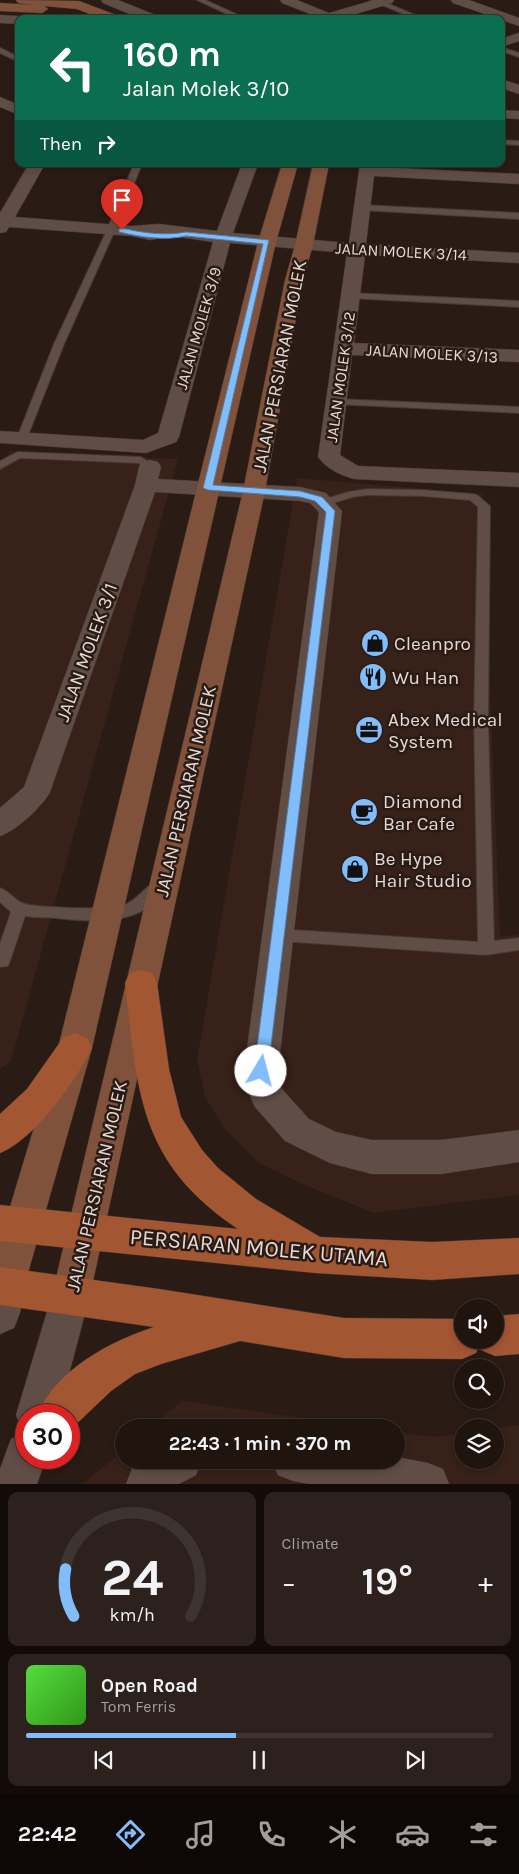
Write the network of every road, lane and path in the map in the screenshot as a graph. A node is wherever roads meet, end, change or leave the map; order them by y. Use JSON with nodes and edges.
{"nodes":[{"id":1,"x":22,"y":0,"type":"edge"},
{"id":2,"x":107,"y":0,"type":"edge"},
{"id":3,"x":200,"y":0,"type":"edge"},
{"id":4,"x":286,"y":0,"type":"edge"},
{"id":5,"x":457,"y":0,"type":"edge"},
{"id":6,"x":380,"y":1,"type":"edge"},
{"id":7,"x":0,"y":7,"type":"edge"},
{"id":8,"x":70,"y":15,"type":"edge"},
{"id":9,"x":104,"y":15,"type":"edge"},
{"id":10,"x":143,"y":15,"type":"edge"},
{"id":11,"x":235,"y":15,"type":"edge"},
{"id":12,"x":320,"y":15,"type":"edge"},
{"id":13,"x":336,"y":15,"type":"edge"},
{"id":14,"x":413,"y":15,"type":"edge"},
{"id":15,"x":499,"y":15,"type":"edge"},
{"id":16,"x":505,"y":17,"type":"edge"},
{"id":17,"x":0,"y":19,"type":"edge"},
{"id":18,"x":15,"y":20,"type":"edge"},
{"id":19,"x":519,"y":22,"type":"edge"},
{"id":20,"x":519,"y":37,"type":"edge"},
{"id":21,"x":505,"y":41,"type":"edge"},
{"id":22,"x":0,"y":50,"type":"edge"},
{"id":23,"x":505,"y":50,"type":"edge"},
{"id":24,"x":519,"y":55,"type":"edge"},
{"id":25,"x":15,"y":58,"type":"edge"},
{"id":26,"x":505,"y":85,"type":"edge"},
{"id":27,"x":519,"y":90,"type":"edge"},
{"id":28,"x":0,"y":101,"type":"edge"},
{"id":29,"x":15,"y":109,"type":"edge"},
{"id":30,"x":505,"y":114,"type":"edge"},
{"id":31,"x":519,"y":115,"type":"edge"},
{"id":32,"x":505,"y":142,"type":"edge"},
{"id":33,"x":519,"y":143,"type":"edge"},
{"id":34,"x":36,"y":167,"type":"edge"},
{"id":35,"x":137,"y":167,"type":"edge"},
{"id":36,"x":249,"y":167,"type":"edge"},
{"id":37,"x":289,"y":167,"type":"edge"},
{"id":38,"x":320,"y":167,"type":"edge"},
{"id":39,"x":368,"y":168,"type":"edge"},
{"id":40,"x":519,"y":179,"type":"edge"},
{"id":41,"x":363,"y":208,"type":"junction"},
{"id":42,"x":519,"y":216,"type":"edge"},
{"id":43,"x":1,"y":224,"type":"edge"},
{"id":44,"x":112,"y":230,"type":"junction"},
{"id":45,"x":223,"y":238,"type":"junction"},
{"id":46,"x":267,"y":242,"type":"junction"},
{"id":47,"x":304,"y":245,"type":"junction"},
{"id":48,"x":358,"y":249,"type":"junction"},
{"id":49,"x":519,"y":258,"type":"edge"},
{"id":50,"x":351,"y":296,"type":"junction"},
{"id":51,"x":519,"y":304,"type":"edge"},
{"id":52,"x":345,"y":348,"type":"junction"},
{"id":53,"x":519,"y":356,"type":"edge"},
{"id":54,"x":337,"y":402,"type":"junction"},
{"id":55,"x":519,"y":410,"type":"edge"},
{"id":56,"x":0,"y":437,"type":"edge"},
{"id":57,"x":22,"y":438,"type":"junction"},
{"id":58,"x":0,"y":466,"type":"edge"},
{"id":59,"x":148,"y":475,"type":"junction"},
{"id":60,"x":519,"y":480,"type":"edge"},
{"id":61,"x":208,"y":488,"type":"junction"},
{"id":62,"x":254,"y":491,"type":"junction"},
{"id":63,"x":323,"y":503,"type":"junction"},
{"id":64,"x":0,"y":825,"type":"edge"},
{"id":65,"x":164,"y":880,"type":"junction"},
{"id":66,"x":0,"y":894,"type":"edge"},
{"id":67,"x":20,"y":909,"type":"junction"},
{"id":68,"x":106,"y":916,"type":"junction"},
{"id":69,"x":279,"y":935,"type":"junction"},
{"id":70,"x":519,"y":944,"type":"edge"},
{"id":71,"x":486,"y":949,"type":"junction"},
{"id":72,"x":2,"y":961,"type":"dead end"},
{"id":73,"x":141,"y":983,"type":"junction"},
{"id":74,"x":75,"y":1048,"type":"junction"},
{"id":75,"x":0,"y":1137,"type":"edge"},
{"id":76,"x":519,"y":1146,"type":"edge"},
{"id":77,"x":11,"y":1224,"type":"edge"},
{"id":78,"x":86,"y":1231,"type":"junction"},
{"id":79,"x":315,"y":1255,"type":"junction"},
{"id":80,"x":519,"y":1256,"type":"edge"},
{"id":81,"x":2,"y":1295,"type":"edge"},
{"id":82,"x":71,"y":1295,"type":"junction"},
{"id":83,"x":239,"y":1322,"type":"junction"},
{"id":84,"x":519,"y":1334,"type":"edge"},
{"id":85,"x":504,"y":1335,"type":"edge"},
{"id":86,"x":454,"y":1339,"type":"edge"},
{"id":87,"x":40,"y":1404,"type":"edge"},
{"id":88,"x":67,"y":1404,"type":"edge"},
{"id":89,"x":21,"y":1469,"type":"edge"},
{"id":90,"x":164,"y":1469,"type":"edge"},
{"id":91,"x":344,"y":1469,"type":"edge"},
{"id":92,"x":16,"y":1484,"type":"edge"},
{"id":93,"x":146,"y":1484,"type":"edge"},
{"id":94,"x":428,"y":1484,"type":"edge"}],
"edges":[{"from":1,"to":9,"type":"main road"},
{"from":2,"to":10,"type":"street"},
{"from":3,"to":11,"type":"lane"},
{"from":4,"to":12,"type":"street"},
{"from":5,"to":15,"type":"street"},
{"from":6,"to":13,"type":"street"},
{"from":6,"to":14,"type":"lane"},
{"from":7,"to":8,"type":"main road"},
{"from":16,"to":19,"type":"street"},
{"from":17,"to":18,"type":"street"},
{"from":20,"to":21,"type":"street"},
{"from":22,"to":25,"type":"lane"},
{"from":23,"to":24,"type":"lane"},
{"from":26,"to":27,"type":"street"},
{"from":28,"to":29,"type":"street"},
{"from":30,"to":31,"type":"street"},
{"from":32,"to":33,"type":"lane"},
{"from":34,"to":43,"type":"street"},
{"from":35,"to":44,"type":"lane"},
{"from":36,"to":45,"type":"street","name":"JALAN MOLEK 3/9"},
{"from":37,"to":46,"type":"main road","name":"JALAN PERSIARAN MOLEK"},
{"from":38,"to":47,"type":"main road","name":"JALAN PERSIARAN MOLEK"},
{"from":39,"to":40,"type":"street"},
{"from":39,"to":41,"type":"street","name":"JALAN MOLEK 3/12"},
{"from":41,"to":42,"type":"lane"},
{"from":41,"to":48,"type":"street","name":"JALAN MOLEK 3/12"},
{"from":43,"to":44,"type":"street","name":"JALAN MOLEK 3/14"},
{"from":44,"to":45,"type":"street","name":"JALAN MOLEK 3/14"},
{"from":44,"to":57,"type":"lane"},
{"from":45,"to":46,"type":"street","name":"JALAN MOLEK 3/14"},
{"from":45,"to":57,"type":"street","name":"JALAN MOLEK 3/9"},
{"from":46,"to":47,"type":"street","name":"JALAN MOLEK 3/14"},
{"from":46,"to":61,"type":"main road","name":"JALAN PERSIARAN MOLEK"},
{"from":47,"to":48,"type":"street","name":"JALAN MOLEK 3/14"},
{"from":47,"to":62,"type":"main road","name":"JALAN PERSIARAN MOLEK"},
{"from":48,"to":49,"type":"street","name":"JALAN MOLEK 3/14"},
{"from":48,"to":50,"type":"street","name":"JALAN MOLEK 3/12"},
{"from":50,"to":51,"type":"lane"},
{"from":50,"to":52,"type":"street","name":"JALAN MOLEK 3/12"},
{"from":52,"to":53,"type":"street","name":"JALAN MOLEK 3/13"},
{"from":52,"to":54,"type":"street","name":"JALAN MOLEK 3/12"},
{"from":54,"to":55,"type":"lane"},
{"from":54,"to":60,"type":"street","name":"JALAN MOLEK 3/12"},
{"from":56,"to":57,"type":"street"},
{"from":58,"to":59,"type":"lane"},
{"from":59,"to":61,"type":"street"},
{"from":59,"to":64,"type":"street","name":"JALAN MOLEK 3/1"},
{"from":61,"to":62,"type":"street"},
{"from":61,"to":68,"type":"main road","name":"JALAN PERSIARAN MOLEK"},
{"from":62,"to":63,"type":"street"},
{"from":62,"to":65,"type":"main road","name":"JALAN PERSIARAN MOLEK"},
{"from":63,"to":69,"type":"street"},
{"from":63,"to":71,"type":"lane"},
{"from":65,"to":68,"type":"lane"},
{"from":65,"to":73,"type":"main road","name":"JALAN PERSIARAN MOLEK"},
{"from":66,"to":67,"type":"lane"},
{"from":67,"to":68,"type":"lane"},
{"from":67,"to":72,"type":"lane"},
{"from":68,"to":74,"type":"main road","name":"JALAN PERSIARAN MOLEK"},
{"from":69,"to":71,"type":"lane"},
{"from":69,"to":76,"type":"street"},
{"from":70,"to":71,"type":"lane"},
{"from":73,"to":78,"type":"main road","name":"JALAN PERSIARAN MOLEK"},
{"from":73,"to":79,"type":"main road"},
{"from":74,"to":75,"type":"main road"},
{"from":74,"to":77,"type":"main road","name":"JALAN PERSIARAN MOLEK"},
{"from":77,"to":78,"type":"main road","name":"PERSIARAN MOLEK UTAMA"},
{"from":77,"to":81,"type":"main road","name":"JALAN PERSIARAN MOLEK"},
{"from":78,"to":79,"type":"main road","name":"PERSIARAN MOLEK UTAMA"},
{"from":78,"to":82,"type":"main road","name":"JALAN PERSIARAN MOLEK"},
{"from":79,"to":80,"type":"main road","name":"PERSIARAN MOLEK UTAMA"},
{"from":81,"to":82,"type":"main road"},
{"from":82,"to":83,"type":"main road"},
{"from":82,"to":87,"type":"street","name":"JALAN PERSIARAN MOLEK"},
{"from":83,"to":86,"type":"main road"},
{"from":83,"to":88,"type":"main road"},
{"from":84,"to":85,"type":"main road"},
{"from":89,"to":92,"type":"street"},
{"from":90,"to":93,"type":"street"},
{"from":91,"to":94,"type":"street"}]}
